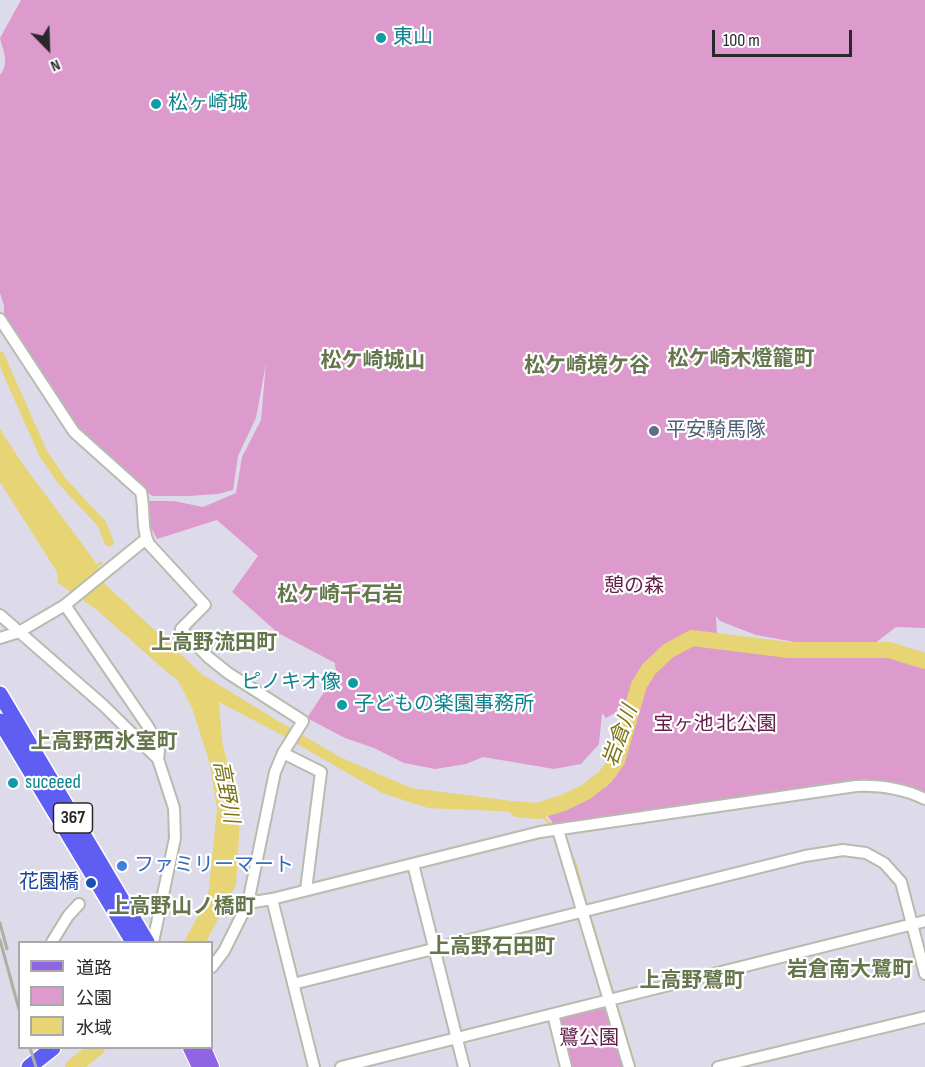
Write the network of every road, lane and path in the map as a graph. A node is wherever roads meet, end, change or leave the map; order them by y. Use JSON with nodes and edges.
{"nodes":[{"id":1,"x":0,"y":319,"type":"edge"},
{"id":2,"x":146,"y":539,"type":"junction"},
{"id":3,"x":67,"y":603,"type":"junction"},
{"id":4,"x":0,"y":615,"type":"edge"},
{"id":5,"x":19,"y":632,"type":"junction"},
{"id":6,"x":0,"y":638,"type":"edge"},
{"id":7,"x":0,"y":694,"type":"edge"},
{"id":8,"x":0,"y":721,"type":"edge"},
{"id":9,"x":283,"y":753,"type":"junction"},
{"id":10,"x":158,"y":759,"type":"junction"},
{"id":11,"x":925,"y":800,"type":"edge"},
{"id":12,"x":558,"y":830,"type":"junction"},
{"id":13,"x":413,"y":864,"type":"junction"},
{"id":14,"x":306,"y":891,"type":"junction"},
{"id":15,"x":272,"y":899,"type":"junction"},
{"id":16,"x":248,"y":903,"type":"junction"},
{"id":17,"x":79,"y":904,"type":"dead end"},
{"id":18,"x":583,"y":912,"type":"junction"},
{"id":19,"x":925,"y":921,"type":"edge"},
{"id":20,"x":912,"y":924,"type":"junction"},
{"id":21,"x":53,"y":941,"type":"edge"},
{"id":22,"x":133,"y":941,"type":"edge"},
{"id":23,"x":146,"y":941,"type":"edge"},
{"id":24,"x":153,"y":941,"type":"edge"},
{"id":25,"x":434,"y":948,"type":"junction"},
{"id":26,"x":213,"y":966,"type":"edge"},
{"id":27,"x":925,"y":974,"type":"edge"},
{"id":28,"x":293,"y":984,"type":"junction"},
{"id":29,"x":609,"y":1000,"type":"junction"},
{"id":30,"x":554,"y":1014,"type":"junction"},
{"id":31,"x":925,"y":1017,"type":"edge"},
{"id":32,"x":457,"y":1038,"type":"junction"},
{"id":33,"x":51,"y":1049,"type":"edge"},
{"id":34,"x":191,"y":1049,"type":"edge"},
{"id":35,"x":205,"y":1049,"type":"edge"},
{"id":36,"x":29,"y":1067,"type":"edge"},
{"id":37,"x":199,"y":1067,"type":"edge"},
{"id":38,"x":212,"y":1067,"type":"edge"},
{"id":39,"x":314,"y":1067,"type":"edge"},
{"id":40,"x":341,"y":1067,"type":"edge"},
{"id":41,"x":464,"y":1067,"type":"edge"},
{"id":42,"x":566,"y":1067,"type":"edge"},
{"id":43,"x":629,"y":1067,"type":"edge"},
{"id":44,"x":718,"y":1067,"type":"edge"}],
"edges":[{"from":1,"to":2,"type":"street"},
{"from":2,"to":3,"type":"street"},
{"from":2,"to":9,"type":"street"},
{"from":3,"to":5,"type":"street"},
{"from":3,"to":10,"type":"street"},
{"from":4,"to":5,"type":"street"},
{"from":5,"to":6,"type":"street"},
{"from":5,"to":10,"type":"street"},
{"from":7,"to":23,"type":"highway","number":"367"},
{"from":8,"to":22,"type":"highway","number":"367"},
{"from":9,"to":14,"type":"street"},
{"from":9,"to":16,"type":"street"},
{"from":10,"to":24,"type":"street"},
{"from":11,"to":12,"type":"street"},
{"from":12,"to":13,"type":"street"},
{"from":12,"to":18,"type":"street"},
{"from":13,"to":14,"type":"street"},
{"from":13,"to":25,"type":"street"},
{"from":14,"to":15,"type":"street"},
{"from":15,"to":16,"type":"street"},
{"from":15,"to":28,"type":"street"},
{"from":16,"to":26,"type":"street"},
{"from":17,"to":21,"type":"street"},
{"from":18,"to":20,"type":"street"},
{"from":18,"to":25,"type":"street"},
{"from":18,"to":29,"type":"street"},
{"from":19,"to":20,"type":"street"},
{"from":20,"to":27,"type":"street"},
{"from":20,"to":29,"type":"street"},
{"from":25,"to":28,"type":"street"},
{"from":25,"to":32,"type":"street"},
{"from":28,"to":39,"type":"street"},
{"from":29,"to":30,"type":"street"},
{"from":29,"to":43,"type":"street"},
{"from":30,"to":32,"type":"street"},
{"from":30,"to":42,"type":"street"},
{"from":31,"to":44,"type":"street"},
{"from":32,"to":40,"type":"street"},
{"from":32,"to":41,"type":"street"},
{"from":33,"to":36,"type":"highway"},
{"from":34,"to":37,"type":"main road"},
{"from":35,"to":38,"type":"main road"}]}
